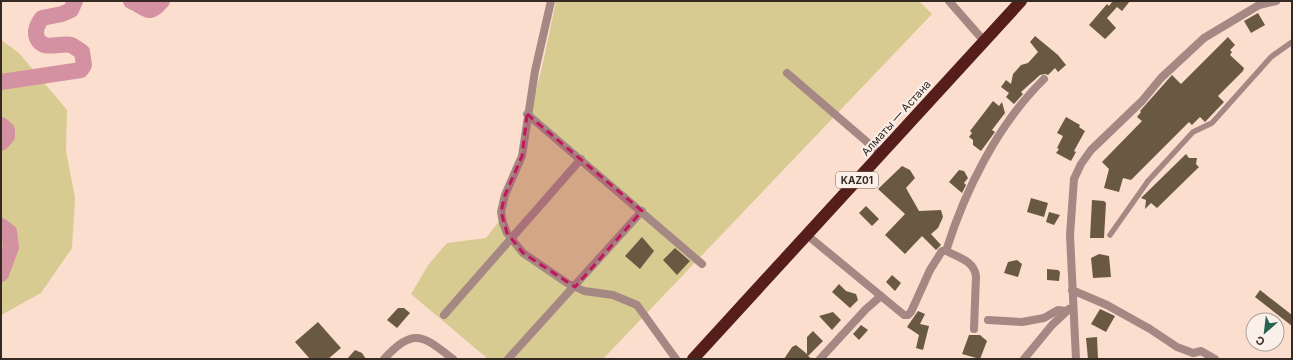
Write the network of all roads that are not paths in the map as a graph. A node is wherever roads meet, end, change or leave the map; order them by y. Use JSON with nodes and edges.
{"nodes":[{"id":1,"x":550,"y":1,"type":"edge"},
{"id":2,"x":949,"y":1,"type":"edge"},
{"id":3,"x":1021,"y":1,"type":"edge"},
{"id":4,"x":1276,"y":1,"type":"edge"},
{"id":5,"x":984,"y":41,"type":"junction"},
{"id":6,"x":1292,"y":42,"type":"edge"},
{"id":7,"x":787,"y":73,"type":"dead end"},
{"id":8,"x":1044,"y":79,"type":"dead end"},
{"id":9,"x":527,"y":114,"type":"junction"},
{"id":10,"x":881,"y":154,"type":"junction"},
{"id":11,"x":581,"y":159,"type":"junction"},
{"id":12,"x":642,"y":211,"type":"junction"},
{"id":13,"x":807,"y":234,"type":"junction"},
{"id":14,"x":1110,"y":235,"type":"dead end"},
{"id":15,"x":512,"y":239,"type":"junction"},
{"id":16,"x":946,"y":251,"type":"junction"},
{"id":17,"x":702,"y":264,"type":"dead end"},
{"id":18,"x":575,"y":287,"type":"junction"},
{"id":19,"x":1072,"y":290,"type":"junction"},
{"id":20,"x":881,"y":296,"type":"junction"},
{"id":21,"x":1069,"y":309,"type":"junction"},
{"id":22,"x":444,"y":316,"type":"dead end"},
{"id":23,"x":988,"y":320,"type":"dead end"},
{"id":24,"x":974,"y":329,"type":"dead end"},
{"id":25,"x":384,"y":359,"type":"edge"},
{"id":26,"x":453,"y":359,"type":"edge"},
{"id":27,"x":508,"y":359,"type":"edge"},
{"id":28,"x":676,"y":359,"type":"edge"},
{"id":29,"x":693,"y":359,"type":"edge"},
{"id":30,"x":820,"y":359,"type":"edge"},
{"id":31,"x":1024,"y":359,"type":"edge"},
{"id":32,"x":1076,"y":359,"type":"edge"},
{"id":33,"x":1215,"y":359,"type":"edge"}],
"edges":[{"from":1,"to":9,"type":"street"},
{"from":2,"to":5,"type":"street"},
{"from":3,"to":5,"type":"highway","name":"Алматы — Астана","number":"KАZ01"},
{"from":4,"to":19,"type":"street"},
{"from":5,"to":10,"type":"highway","name":"Алматы — Астана","number":"KАZ01"},
{"from":6,"to":14,"type":"lane"},
{"from":7,"to":10,"type":"street"},
{"from":8,"to":16,"type":"street"},
{"from":9,"to":11,"type":"street"},
{"from":9,"to":15,"type":"street"},
{"from":10,"to":13,"type":"highway","name":"Алматы — Астана","number":"KАZ01"},
{"from":11,"to":12,"type":"street"},
{"from":11,"to":15,"type":"street"},
{"from":12,"to":17,"type":"street"},
{"from":12,"to":18,"type":"street"},
{"from":13,"to":20,"type":"street"},
{"from":13,"to":29,"type":"highway","name":"Алматы — Астана","number":"KАZ01"},
{"from":15,"to":18,"type":"street"},
{"from":15,"to":22,"type":"street"},
{"from":16,"to":20,"type":"street"},
{"from":16,"to":24,"type":"street"},
{"from":18,"to":27,"type":"street"},
{"from":18,"to":28,"type":"street"},
{"from":19,"to":21,"type":"street"},
{"from":19,"to":33,"type":"street"},
{"from":20,"to":30,"type":"street"},
{"from":21,"to":23,"type":"street"},
{"from":21,"to":31,"type":"street"},
{"from":21,"to":32,"type":"street"},
{"from":25,"to":26,"type":"street"}]}
